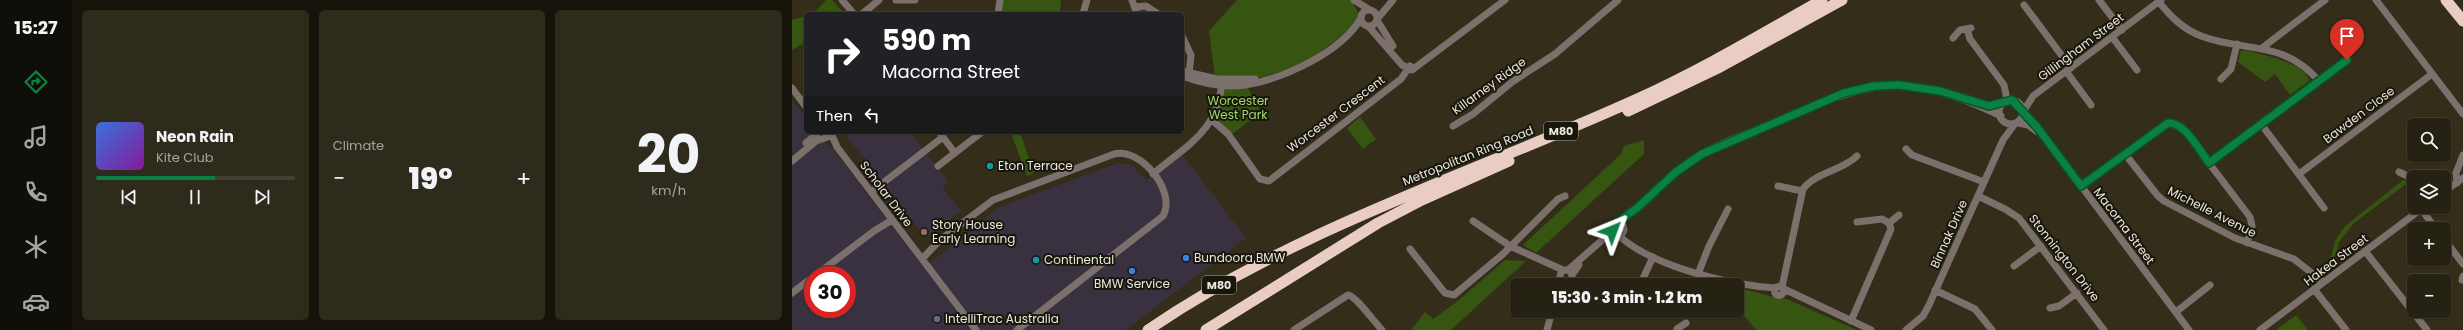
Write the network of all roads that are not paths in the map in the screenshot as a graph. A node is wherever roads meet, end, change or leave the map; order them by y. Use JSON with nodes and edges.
{"nodes":[{"id":1,"x":842,"y":0,"type":"edge"},
{"id":2,"x":879,"y":0,"type":"edge"},
{"id":3,"x":896,"y":0,"type":"edge"},
{"id":4,"x":915,"y":0,"type":"edge"},
{"id":5,"x":1000,"y":0,"type":"edge"},
{"id":6,"x":1087,"y":0,"type":"edge"},
{"id":7,"x":1504,"y":0,"type":"edge"},
{"id":8,"x":1618,"y":0,"type":"edge"},
{"id":9,"x":1822,"y":0,"type":"edge"},
{"id":10,"x":1842,"y":0,"type":"edge"},
{"id":11,"x":2099,"y":0,"type":"edge"},
{"id":12,"x":2325,"y":0,"type":"edge"},
{"id":13,"x":2376,"y":0,"type":"edge"},
{"id":14,"x":2446,"y":0,"type":"edge"},
{"id":15,"x":1392,"y":1,"type":"edge"},
{"id":16,"x":2160,"y":1,"type":"edge"},
{"id":17,"x":2024,"y":5,"type":"dead end"},
{"id":18,"x":1135,"y":7,"type":"edge"},
{"id":19,"x":1370,"y":10,"type":"junction"},
{"id":20,"x":852,"y":12,"type":"edge"},
{"id":21,"x":864,"y":12,"type":"edge"},
{"id":22,"x":998,"y":12,"type":"edge"},
{"id":23,"x":1084,"y":12,"type":"edge"},
{"id":24,"x":1155,"y":12,"type":"edge"},
{"id":25,"x":1361,"y":18,"type":"junction"},
{"id":26,"x":1377,"y":19,"type":"junction"},
{"id":27,"x":2463,"y":21,"type":"edge"},
{"id":28,"x":1368,"y":27,"type":"junction"},
{"id":29,"x":2122,"y":30,"type":"junction"},
{"id":30,"x":1350,"y":33,"type":"junction"},
{"id":31,"x":2112,"y":37,"type":"junction"},
{"id":32,"x":1953,"y":38,"type":"dead end"},
{"id":33,"x":1184,"y":41,"type":"edge"},
{"id":34,"x":2237,"y":44,"type":"junction"},
{"id":35,"x":2262,"y":48,"type":"junction"},
{"id":36,"x":2347,"y":60,"type":"dead end"},
{"id":37,"x":1409,"y":67,"type":"junction"},
{"id":38,"x":2069,"y":69,"type":"junction"},
{"id":39,"x":2136,"y":71,"type":"dead end"},
{"id":40,"x":1186,"y":72,"type":"edge"},
{"id":41,"x":2432,"y":74,"type":"junction"},
{"id":42,"x":1184,"y":76,"type":"edge"},
{"id":43,"x":2221,"y":79,"type":"dead end"},
{"id":44,"x":2319,"y":81,"type":"junction"},
{"id":45,"x":1219,"y":82,"type":"junction"},
{"id":46,"x":792,"y":88,"type":"edge"},
{"id":47,"x":2033,"y":96,"type":"junction"},
{"id":48,"x":2007,"y":100,"type":"junction"},
{"id":49,"x":2016,"y":102,"type":"junction"},
{"id":50,"x":804,"y":103,"type":"edge"},
{"id":51,"x":1974,"y":104,"type":"junction"},
{"id":52,"x":2000,"y":104,"type":"junction"},
{"id":53,"x":2091,"y":104,"type":"dead end"},
{"id":54,"x":2023,"y":113,"type":"junction"},
{"id":55,"x":2463,"y":114,"type":"edge"},
{"id":56,"x":2002,"y":118,"type":"junction"},
{"id":57,"x":1211,"y":122,"type":"junction"},
{"id":58,"x":2016,"y":124,"type":"junction"},
{"id":59,"x":2262,"y":124,"type":"junction"},
{"id":60,"x":1453,"y":126,"type":"dead end"},
{"id":61,"x":832,"y":134,"type":"edge"},
{"id":62,"x":979,"y":134,"type":"edge"},
{"id":63,"x":821,"y":135,"type":"edge"},
{"id":64,"x":941,"y":135,"type":"edge"},
{"id":65,"x":2041,"y":135,"type":"junction"},
{"id":66,"x":2003,"y":140,"type":"junction"},
{"id":67,"x":837,"y":148,"type":"junction"},
{"id":68,"x":1906,"y":149,"type":"dead end"},
{"id":69,"x":955,"y":153,"type":"junction"},
{"id":70,"x":792,"y":154,"type":"edge"},
{"id":71,"x":2125,"y":154,"type":"junction"},
{"id":72,"x":2463,"y":155,"type":"edge"},
{"id":73,"x":1857,"y":156,"type":"dead end"},
{"id":74,"x":792,"y":161,"type":"edge"},
{"id":75,"x":2209,"y":163,"type":"junction"},
{"id":76,"x":938,"y":166,"type":"dead end"},
{"id":77,"x":1151,"y":172,"type":"junction"},
{"id":78,"x":2399,"y":172,"type":"dead end"},
{"id":79,"x":2299,"y":174,"type":"junction"},
{"id":80,"x":2407,"y":176,"type":"edge"},
{"id":81,"x":2463,"y":178,"type":"edge"},
{"id":82,"x":1984,"y":182,"type":"junction"},
{"id":83,"x":2457,"y":183,"type":"junction"},
{"id":84,"x":1778,"y":186,"type":"dead end"},
{"id":85,"x":2081,"y":186,"type":"junction"},
{"id":86,"x":2451,"y":187,"type":"edge"},
{"id":87,"x":1802,"y":191,"type":"junction"},
{"id":88,"x":871,"y":192,"type":"junction"},
{"id":89,"x":1565,"y":196,"type":"dead end"},
{"id":90,"x":1978,"y":196,"type":"junction"},
{"id":91,"x":2324,"y":208,"type":"dead end"},
{"id":92,"x":1728,"y":209,"type":"dead end"},
{"id":93,"x":2415,"y":214,"type":"edge"},
{"id":94,"x":1899,"y":215,"type":"dead end"},
{"id":95,"x":891,"y":218,"type":"junction"},
{"id":96,"x":1473,"y":221,"type":"dead end"},
{"id":97,"x":1857,"y":222,"type":"dead end"},
{"id":98,"x":1889,"y":223,"type":"junction"},
{"id":99,"x":1618,"y":230,"type":"junction"},
{"id":100,"x":2247,"y":243,"type":"junction"},
{"id":101,"x":1513,"y":244,"type":"junction"},
{"id":102,"x":2041,"y":246,"type":"junction"},
{"id":103,"x":2451,"y":248,"type":"edge"},
{"id":104,"x":1410,"y":249,"type":"dead end"},
{"id":105,"x":2365,"y":251,"type":"junction"},
{"id":106,"x":920,"y":257,"type":"junction"},
{"id":107,"x":1653,"y":257,"type":"junction"},
{"id":108,"x":2463,"y":264,"type":"edge"},
{"id":109,"x":828,"y":266,"type":"edge"},
{"id":110,"x":2014,"y":266,"type":"dead end"},
{"id":111,"x":1698,"y":274,"type":"junction"},
{"id":112,"x":1564,"y":278,"type":"edge"},
{"id":113,"x":1643,"y":278,"type":"edge"},
{"id":114,"x":2324,"y":282,"type":"junction"},
{"id":115,"x":804,"y":284,"type":"edge"},
{"id":116,"x":2210,"y":285,"type":"dead end"},
{"id":117,"x":1780,"y":289,"type":"junction"},
{"id":118,"x":1935,"y":290,"type":"junction"},
{"id":119,"x":2314,"y":290,"type":"junction"},
{"id":120,"x":792,"y":293,"type":"edge"},
{"id":121,"x":2077,"y":293,"type":"junction"},
{"id":122,"x":2050,"y":308,"type":"dead end"},
{"id":123,"x":2176,"y":312,"type":"junction"},
{"id":124,"x":1550,"y":318,"type":"edge"},
{"id":125,"x":1223,"y":320,"type":"junction"},
{"id":126,"x":1850,"y":321,"type":"junction"},
{"id":127,"x":976,"y":330,"type":"edge"},
{"id":128,"x":1017,"y":330,"type":"edge"},
{"id":129,"x":1148,"y":330,"type":"edge"},
{"id":130,"x":1206,"y":330,"type":"edge"},
{"id":131,"x":1211,"y":330,"type":"edge"},
{"id":132,"x":1294,"y":330,"type":"edge"},
{"id":133,"x":1382,"y":330,"type":"edge"},
{"id":134,"x":1547,"y":330,"type":"edge"},
{"id":135,"x":1871,"y":330,"type":"edge"},
{"id":136,"x":1906,"y":330,"type":"edge"},
{"id":137,"x":1992,"y":330,"type":"edge"},
{"id":138,"x":2104,"y":330,"type":"edge"},
{"id":139,"x":2189,"y":330,"type":"edge"},
{"id":140,"x":2260,"y":330,"type":"edge"},
{"id":141,"x":2346,"y":330,"type":"edge"},
{"id":142,"x":2427,"y":330,"type":"edge"}],
"edges":[{"from":1,"to":20,"type":"street"},
{"from":2,"to":21,"type":"street"},
{"from":3,"to":4,"type":"street"},
{"from":5,"to":22,"type":"street"},
{"from":6,"to":23,"type":"street"},
{"from":7,"to":37,"type":"street"},
{"from":8,"to":60,"type":"street","name":"Killarney Ridge"},
{"from":9,"to":129,"type":"highway","name":"Metropolitan Ring Road","number":"M80"},
{"from":10,"to":125,"type":"highway","name":"Metropolitan Ring Road","number":"M80"},
{"from":11,"to":29,"type":"street"},
{"from":12,"to":35,"type":"street"},
{"from":13,"to":41,"type":"street"},
{"from":14,"to":27,"type":"highway"},
{"from":15,"to":19,"type":"street"},
{"from":15,"to":26,"type":"street"},
{"from":16,"to":29,"type":"street","name":"Gillingham Street"},
{"from":16,"to":34,"type":"street"},
{"from":17,"to":38,"type":"street"},
{"from":18,"to":24,"type":"street"},
{"from":19,"to":25,"type":"street"},
{"from":19,"to":25,"type":"street"},
{"from":19,"to":26,"type":"street"},
{"from":25,"to":28,"type":"street"},
{"from":25,"to":30,"type":"street"},
{"from":26,"to":28,"type":"street"},
{"from":26,"to":37,"type":"street"},
{"from":28,"to":30,"type":"street"},
{"from":28,"to":37,"type":"street"},
{"from":29,"to":31,"type":"street","name":"Gillingham Street"},
{"from":30,"to":45,"type":"street"},
{"from":31,"to":38,"type":"street","name":"Gillingham Street"},
{"from":31,"to":39,"type":"street"},
{"from":32,"to":48,"type":"street"},
{"from":33,"to":40,"type":"street"},
{"from":34,"to":35,"type":"street"},
{"from":34,"to":43,"type":"street"},
{"from":35,"to":44,"type":"street"},
{"from":36,"to":44,"type":"street"},
{"from":37,"to":57,"type":"street","name":"Worcester Crescent"},
{"from":38,"to":47,"type":"street","name":"Gillingham Street"},
{"from":38,"to":53,"type":"street"},
{"from":40,"to":45,"type":"street"},
{"from":41,"to":55,"type":"street"},
{"from":41,"to":79,"type":"street","name":"Bawden Close"},
{"from":42,"to":45,"type":"street"},
{"from":44,"to":59,"type":"street"},
{"from":45,"to":57,"type":"street"},
{"from":46,"to":50,"type":"street"},
{"from":47,"to":49,"type":"street","name":"Gillingham Street"},
{"from":47,"to":54,"type":"street","name":"Gillingham Street"},
{"from":48,"to":49,"type":"street"},
{"from":48,"to":52,"type":"street"},
{"from":49,"to":54,"type":"street"},
{"from":51,"to":52,"type":"street"},
{"from":51,"to":56,"type":"street"},
{"from":51,"to":99,"type":"street"},
{"from":52,"to":56,"type":"street"},
{"from":54,"to":58,"type":"street"},
{"from":54,"to":65,"type":"street","name":"Macorna Street"},
{"from":56,"to":58,"type":"street"},
{"from":56,"to":66,"type":"street","name":"Binnak Drive"},
{"from":57,"to":77,"type":"street"},
{"from":58,"to":65,"type":"street","name":"Macorna Street"},
{"from":58,"to":66,"type":"street","name":"Binnak Drive"},
{"from":59,"to":75,"type":"street"},
{"from":59,"to":79,"type":"street"},
{"from":61,"to":67,"type":"street","name":"Scholar Drive"},
{"from":62,"to":69,"type":"street"},
{"from":63,"to":67,"type":"street","name":"Scholar Drive"},
{"from":63,"to":70,"type":"street"},
{"from":63,"to":74,"type":"street"},
{"from":64,"to":69,"type":"street"},
{"from":64,"to":88,"type":"street"},
{"from":65,"to":85,"type":"street","name":"Macorna Street"},
{"from":66,"to":82,"type":"street","name":"Binnak Drive"},
{"from":67,"to":88,"type":"street","name":"Scholar Drive"},
{"from":68,"to":82,"type":"street"},
{"from":69,"to":76,"type":"street"},
{"from":71,"to":75,"type":"street"},
{"from":71,"to":85,"type":"street"},
{"from":71,"to":100,"type":"street","name":"Michelle Avenue"},
{"from":72,"to":83,"type":"street"},
{"from":73,"to":87,"type":"street"},
{"from":75,"to":100,"type":"street"},
{"from":77,"to":106,"type":"street"},
{"from":77,"to":128,"type":"street"},
{"from":78,"to":80,"type":"street"},
{"from":79,"to":91,"type":"street"},
{"from":81,"to":83,"type":"street"},
{"from":82,"to":90,"type":"street","name":"Binnak Drive"},
{"from":83,"to":86,"type":"street"},
{"from":84,"to":87,"type":"street"},
{"from":85,"to":123,"type":"street","name":"Macorna Street"},
{"from":87,"to":117,"type":"street"},
{"from":88,"to":95,"type":"street","name":"Scholar Drive"},
{"from":89,"to":101,"type":"street"},
{"from":90,"to":102,"type":"street","name":"Stonnington Drive"},
{"from":90,"to":118,"type":"street","name":"Binnak Drive"},
{"from":92,"to":111,"type":"street"},
{"from":93,"to":105,"type":"street","name":"Hakea Street"},
{"from":94,"to":98,"type":"street"},
{"from":95,"to":106,"type":"street","name":"Scholar Drive"},
{"from":95,"to":109,"type":"street"},
{"from":96,"to":101,"type":"street"},
{"from":97,"to":98,"type":"street"},
{"from":98,"to":126,"type":"street"},
{"from":99,"to":107,"type":"street"},
{"from":99,"to":112,"type":"street"},
{"from":100,"to":114,"type":"street","name":"Michelle Avenue"},
{"from":101,"to":104,"type":"street"},
{"from":101,"to":112,"type":"street"},
{"from":102,"to":110,"type":"street"},
{"from":102,"to":121,"type":"street","name":"Stonnington Drive"},
{"from":103,"to":108,"type":"street"},
{"from":105,"to":114,"type":"street","name":"Hakea Street"},
{"from":105,"to":142,"type":"street"},
{"from":106,"to":127,"type":"street","name":"Scholar Drive"},
{"from":107,"to":111,"type":"street"},
{"from":107,"to":113,"type":"street"},
{"from":111,"to":117,"type":"street"},
{"from":114,"to":119,"type":"street","name":"Hakea Street"},
{"from":115,"to":120,"type":"street"},
{"from":116,"to":123,"type":"street"},
{"from":117,"to":126,"type":"street"},
{"from":118,"to":136,"type":"street","name":"Binnak Drive"},
{"from":118,"to":137,"type":"street"},
{"from":119,"to":140,"type":"street","name":"Hakea Street"},
{"from":119,"to":141,"type":"street"},
{"from":121,"to":122,"type":"street"},
{"from":121,"to":138,"type":"street","name":"Stonnington Drive"},
{"from":123,"to":139,"type":"street","name":"Macorna Street"},
{"from":124,"to":134,"type":"street"},
{"from":125,"to":130,"type":"highway","name":"Metropolitan Ring Road","number":"M80"},
{"from":125,"to":131,"type":"highway"},
{"from":126,"to":135,"type":"street"},
{"from":132,"to":133,"type":"street"}]}
